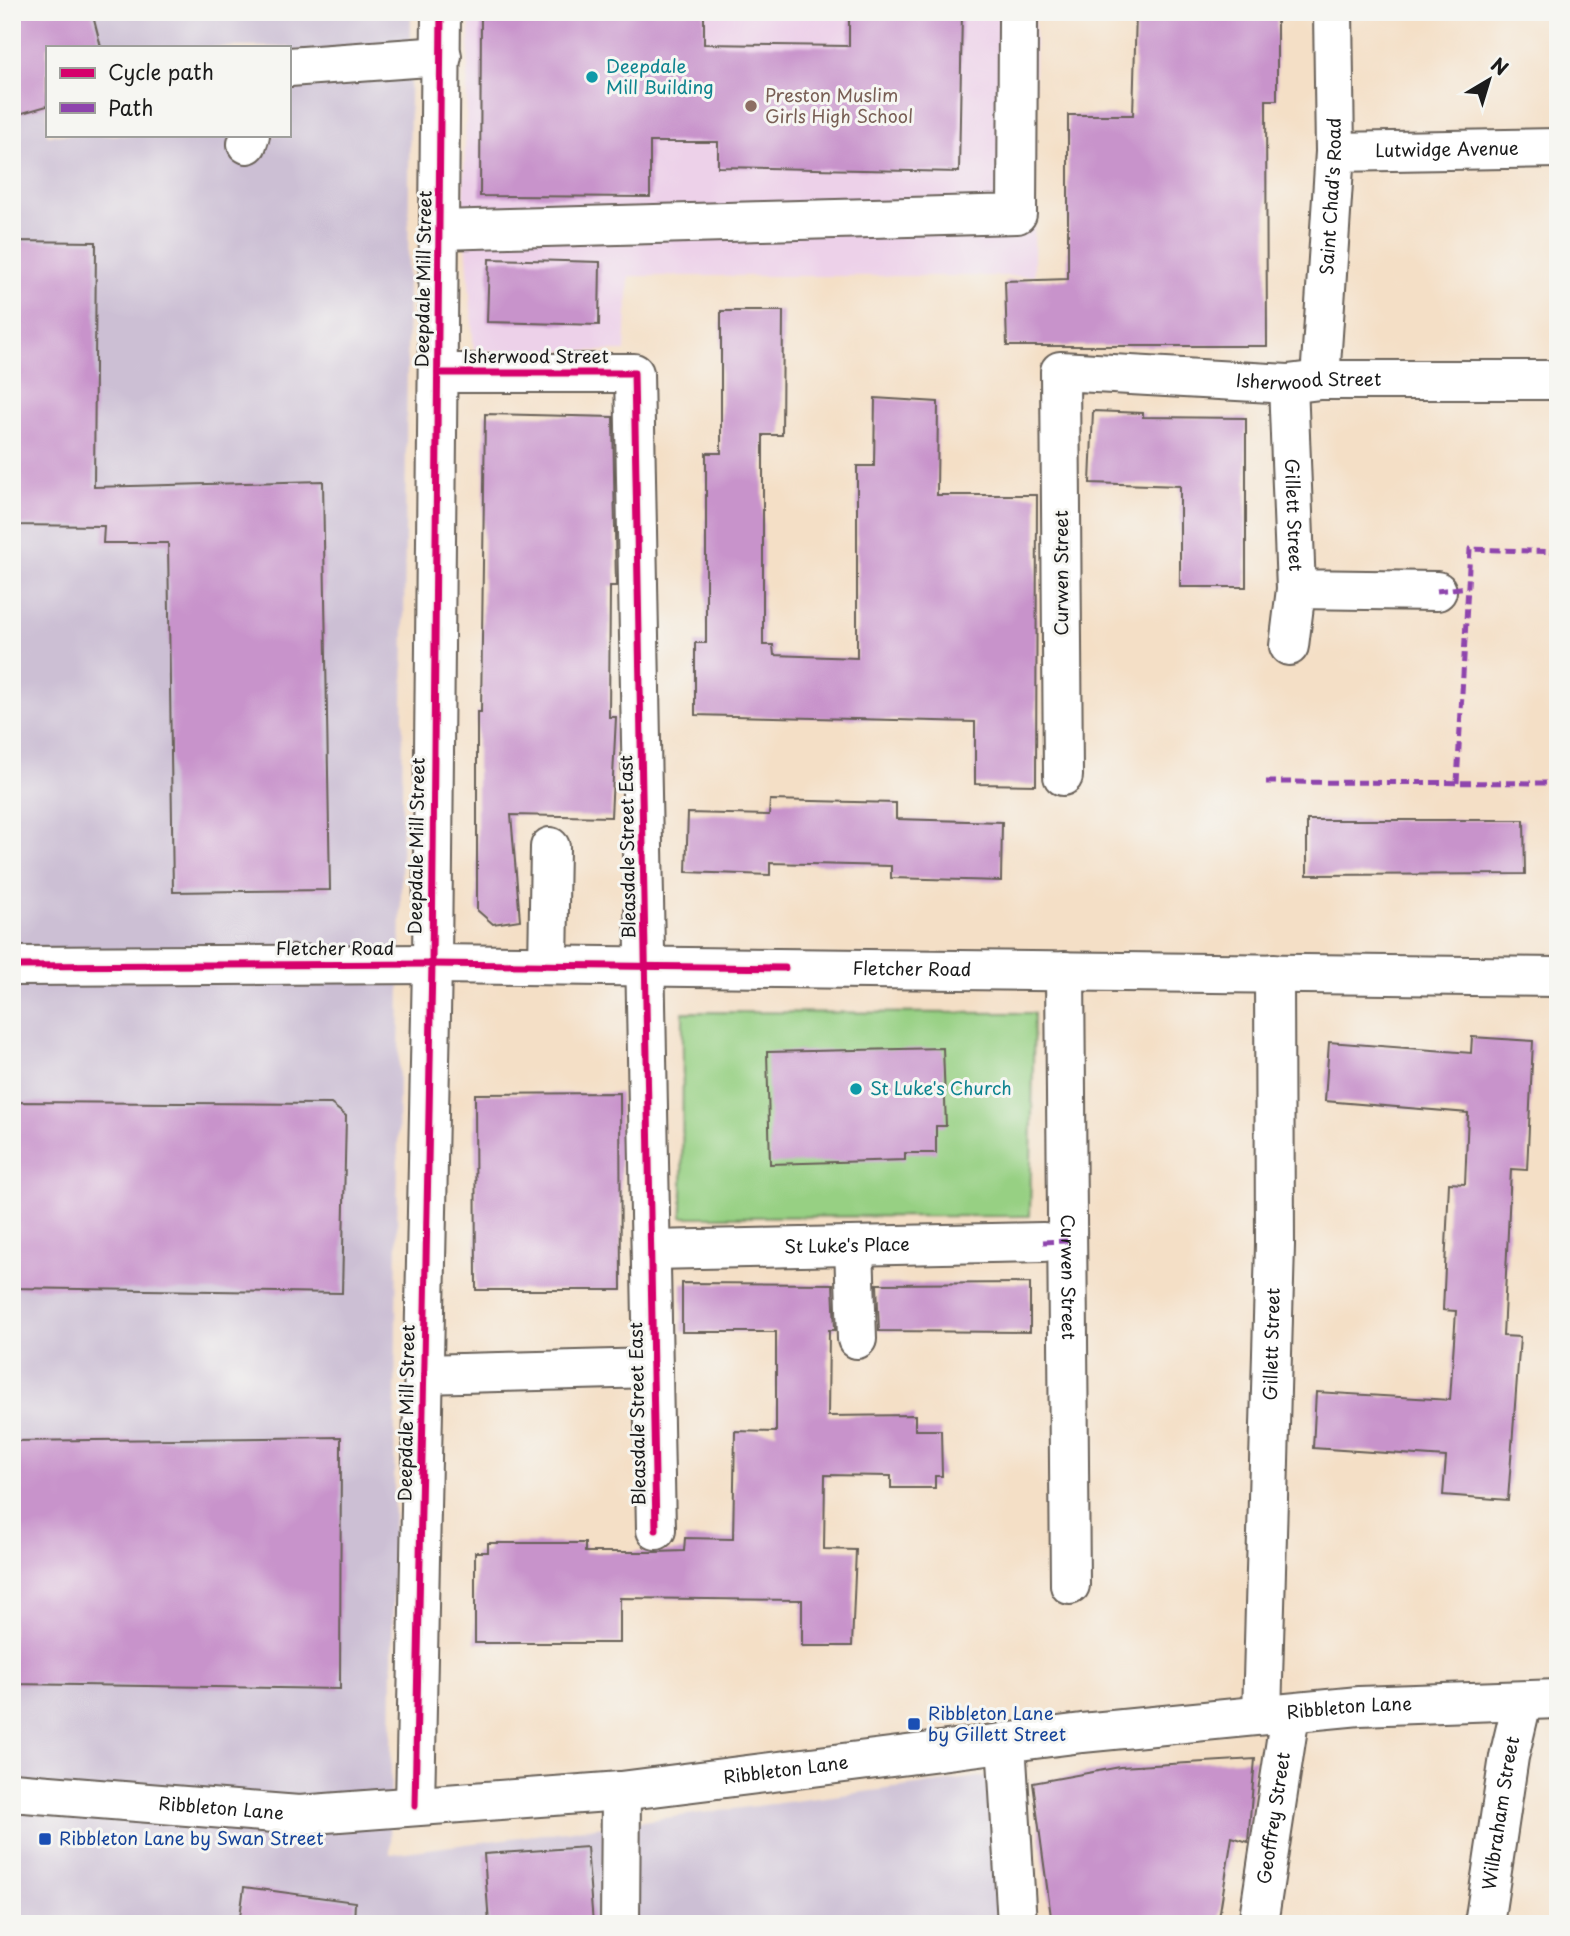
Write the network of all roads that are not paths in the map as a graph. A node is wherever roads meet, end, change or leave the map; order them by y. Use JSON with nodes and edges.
{"nodes":[{"id":1,"x":441,"y":12,"type":"edge"},
{"id":2,"x":1333,"y":12,"type":"edge"},
{"id":3,"x":1018,"y":21,"type":"dead end"},
{"id":4,"x":442,"y":56,"type":"junction"},
{"id":5,"x":290,"y":67,"type":"edge"},
{"id":6,"x":1558,"y":148,"type":"edge"},
{"id":7,"x":1335,"y":152,"type":"junction"},
{"id":8,"x":440,"y":230,"type":"junction"},
{"id":9,"x":1060,"y":371,"type":"joint"},
{"id":10,"x":438,"y":373,"type":"junction"},
{"id":11,"x":634,"y":373,"type":"joint"},
{"id":12,"x":1558,"y":380,"type":"edge"},
{"id":13,"x":1304,"y":382,"type":"junction"},
{"id":14,"x":1296,"y":589,"type":"junction"},
{"id":15,"x":1437,"y":591,"type":"dead end"},
{"id":16,"x":1289,"y":646,"type":"dead end"},
{"id":17,"x":1063,"y":776,"type":"dead end"},
{"id":18,"x":550,"y":847,"type":"dead end"},
{"id":19,"x":432,"y":964,"type":"junction"},
{"id":20,"x":548,"y":965,"type":"junction"},
{"id":21,"x":12,"y":966,"type":"edge"},
{"id":22,"x":646,"y":967,"type":"junction"},
{"id":23,"x":1065,"y":971,"type":"junction"},
{"id":24,"x":1273,"y":973,"type":"junction"},
{"id":25,"x":1558,"y":977,"type":"edge"},
{"id":26,"x":1043,"y":1242,"type":"dead end"},
{"id":27,"x":855,"y":1246,"type":"junction"},
{"id":28,"x":651,"y":1250,"type":"junction"},
{"id":29,"x":857,"y":1339,"type":"dead end"},
{"id":30,"x":653,"y":1367,"type":"junction"},
{"id":31,"x":423,"y":1374,"type":"junction"},
{"id":32,"x":656,"y":1530,"type":"dead end"},
{"id":33,"x":1070,"y":1585,"type":"dead end"},
{"id":34,"x":1540,"y":1701,"type":"edge"},
{"id":35,"x":1276,"y":1715,"type":"junction"},
{"id":36,"x":1006,"y":1742,"type":"junction"},
{"id":37,"x":621,"y":1791,"type":"junction"},
{"id":38,"x":12,"y":1792,"type":"edge"},
{"id":39,"x":415,"y":1807,"type":"junction"},
{"id":40,"x":620,"y":1924,"type":"edge"},
{"id":41,"x":1017,"y":1924,"type":"edge"},
{"id":42,"x":1258,"y":1924,"type":"edge"},
{"id":43,"x":1483,"y":1924,"type":"edge"}],
"edges":[{"from":1,"to":4,"type":"street","name":"Deepdale Mill Street"},
{"from":2,"to":7,"type":"street","name":"Saint Chad's Road"},
{"from":3,"to":8,"type":"street"},
{"from":4,"to":5,"type":"street"},
{"from":4,"to":8,"type":"street","name":"Deepdale Mill Street"},
{"from":6,"to":7,"type":"street","name":"Lutwidge Avenue"},
{"from":7,"to":13,"type":"street","name":"Saint Chad's Road"},
{"from":8,"to":10,"type":"street","name":"Deepdale Mill Street"},
{"from":9,"to":13,"type":"street","name":"Isherwood Street"},
{"from":9,"to":17,"type":"street","name":"Curwen Street"},
{"from":10,"to":11,"type":"street","name":"Isherwood Street"},
{"from":10,"to":19,"type":"street","name":"Deepdale Mill Street"},
{"from":11,"to":22,"type":"street","name":"Bleasdale Street East"},
{"from":12,"to":13,"type":"street","name":"Isherwood Street"},
{"from":13,"to":14,"type":"street","name":"Gillett Street"},
{"from":14,"to":15,"type":"street","name":"Gillett Street"},
{"from":14,"to":16,"type":"street"},
{"from":18,"to":20,"type":"street"},
{"from":19,"to":20,"type":"street","name":"Fletcher Road"},
{"from":19,"to":21,"type":"street","name":"Fletcher Road"},
{"from":19,"to":31,"type":"street","name":"Deepdale Mill Street"},
{"from":20,"to":22,"type":"street","name":"Fletcher Road"},
{"from":22,"to":23,"type":"street","name":"Fletcher Road"},
{"from":22,"to":28,"type":"street","name":"Bleasdale Street East"},
{"from":23,"to":24,"type":"street","name":"Fletcher Road"},
{"from":23,"to":33,"type":"street","name":"Curwen Street"},
{"from":24,"to":25,"type":"street","name":"Fletcher Road"},
{"from":24,"to":35,"type":"street","name":"Gillett Street"},
{"from":26,"to":27,"type":"street","name":"St Luke's Place"},
{"from":27,"to":28,"type":"street","name":"St Luke's Place"},
{"from":27,"to":29,"type":"street"},
{"from":28,"to":30,"type":"street","name":"Bleasdale Street East"},
{"from":30,"to":31,"type":"street"},
{"from":30,"to":32,"type":"street","name":"Bleasdale Street East"},
{"from":31,"to":39,"type":"street","name":"Deepdale Mill Street"},
{"from":34,"to":35,"type":"street","name":"Ribbleton Lane"},
{"from":34,"to":43,"type":"street","name":"Wilbraham Street"},
{"from":35,"to":36,"type":"street","name":"Ribbleton Lane"},
{"from":35,"to":42,"type":"street","name":"Geoffrey Street"},
{"from":36,"to":37,"type":"street","name":"Ribbleton Lane"},
{"from":36,"to":41,"type":"street"},
{"from":37,"to":39,"type":"street","name":"Ribbleton Lane"},
{"from":37,"to":40,"type":"street"},
{"from":38,"to":39,"type":"street","name":"Ribbleton Lane"}]}
